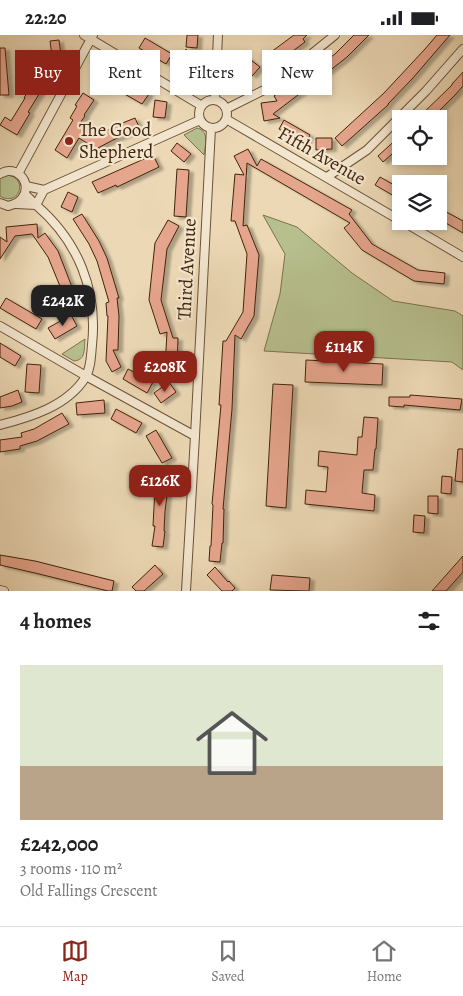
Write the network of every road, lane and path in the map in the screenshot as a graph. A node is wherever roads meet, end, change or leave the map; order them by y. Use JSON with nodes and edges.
{"nodes":[{"id":1,"x":218,"y":35,"type":"edge"},
{"id":2,"x":335,"y":35,"type":"edge"},
{"id":3,"x":89,"y":36,"type":"edge"},
{"id":4,"x":463,"y":49,"type":"edge"},
{"id":5,"x":215,"y":100,"type":"junction"},
{"id":6,"x":202,"y":106,"type":"junction"},
{"id":7,"x":226,"y":109,"type":"junction"},
{"id":8,"x":226,"y":119,"type":"junction"},
{"id":9,"x":200,"y":120,"type":"junction"},
{"id":10,"x":211,"y":128,"type":"junction"},
{"id":11,"x":0,"y":173,"type":"edge"},
{"id":12,"x":18,"y":174,"type":"junction"},
{"id":13,"x":327,"y":177,"type":"junction"},
{"id":14,"x":25,"y":190,"type":"junction"},
{"id":15,"x":44,"y":190,"type":"junction"},
{"id":16,"x":8,"y":204,"type":"edge"},
{"id":17,"x":36,"y":205,"type":"junction"},
{"id":18,"x":0,"y":211,"type":"edge"},
{"id":19,"x":392,"y":215,"type":"edge"},
{"id":20,"x":417,"y":230,"type":"edge"},
{"id":21,"x":463,"y":257,"type":"edge"},
{"id":22,"x":0,"y":326,"type":"edge"},
{"id":23,"x":86,"y":376,"type":"junction"},
{"id":24,"x":0,"y":425,"type":"edge"},
{"id":25,"x":195,"y":436,"type":"junction"},
{"id":26,"x":0,"y":590,"type":"edge"},
{"id":27,"x":4,"y":591,"type":"edge"},
{"id":28,"x":186,"y":591,"type":"edge"}],
"edges":[{"from":1,"to":5,"type":"street"},
{"from":2,"to":7,"type":"street"},
{"from":3,"to":6,"type":"street"},
{"from":3,"to":12,"type":"street"},
{"from":4,"to":13,"type":"street"},
{"from":5,"to":6,"type":"street"},
{"from":5,"to":7,"type":"street"},
{"from":6,"to":9,"type":"street"},
{"from":7,"to":8,"type":"street"},
{"from":8,"to":10,"type":"street"},
{"from":8,"to":13,"type":"street","name":"Fifth Avenue"},
{"from":9,"to":10,"type":"street"},
{"from":9,"to":15,"type":"street"},
{"from":10,"to":25,"type":"street","name":"Third Avenue"},
{"from":11,"to":12,"type":"street"},
{"from":12,"to":14,"type":"street"},
{"from":13,"to":19,"type":"street","name":"Fifth Avenue"},
{"from":14,"to":15,"type":"street"},
{"from":14,"to":16,"type":"street"},
{"from":14,"to":17,"type":"street"},
{"from":15,"to":17,"type":"street"},
{"from":16,"to":17,"type":"street"},
{"from":16,"to":18,"type":"street"},
{"from":17,"to":23,"type":"street"},
{"from":20,"to":21,"type":"street","name":"Fifth Avenue"},
{"from":22,"to":23,"type":"street"},
{"from":23,"to":24,"type":"street"},
{"from":23,"to":25,"type":"street"},
{"from":25,"to":28,"type":"street","name":"Third Avenue"},
{"from":26,"to":27,"type":"street"}]}
